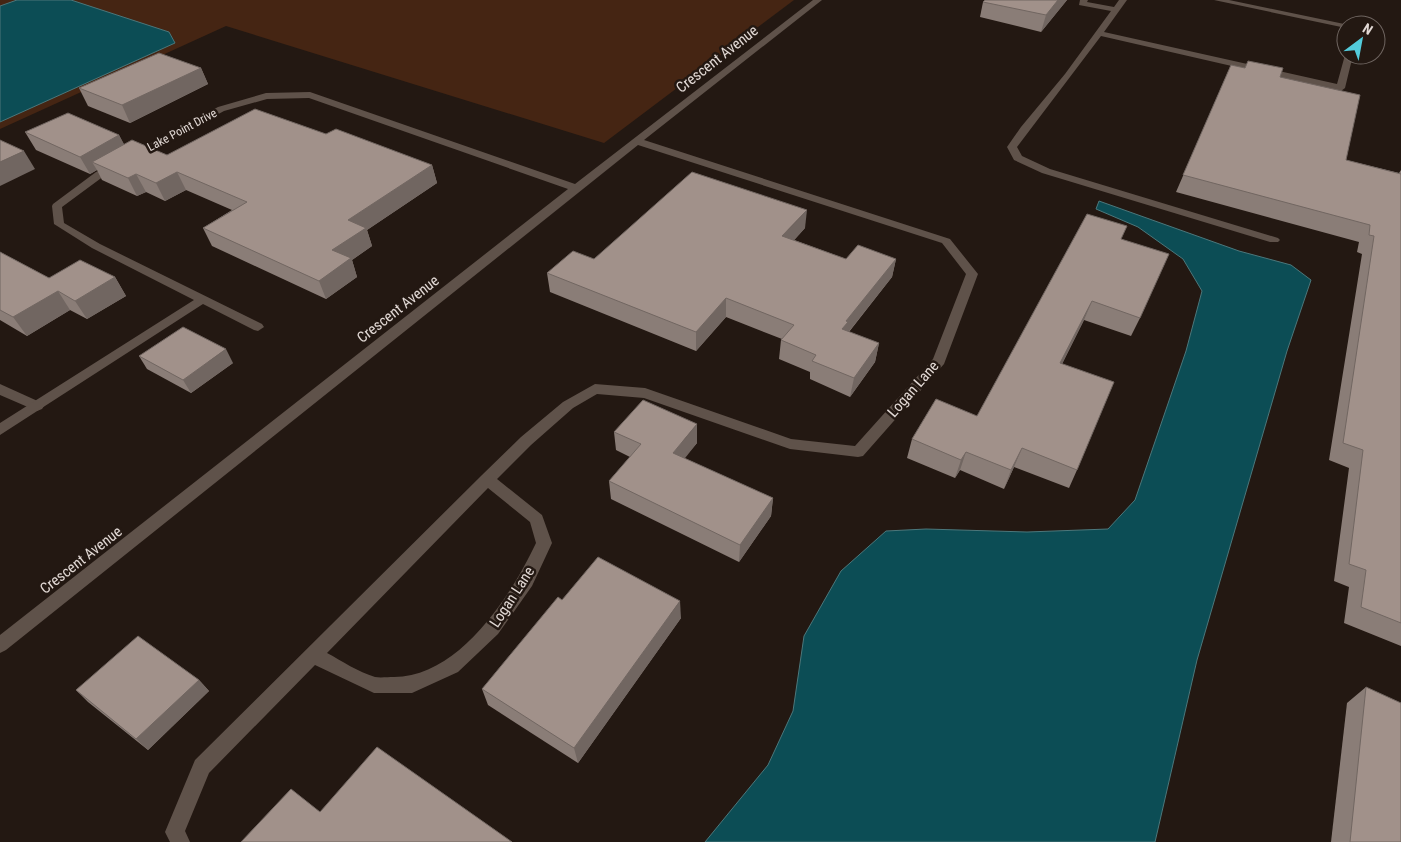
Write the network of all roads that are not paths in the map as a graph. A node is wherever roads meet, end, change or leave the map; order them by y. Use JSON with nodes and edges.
{"nodes":[{"id":1,"x":818,"y":0,"type":"edge"},
{"id":2,"x":1084,"y":0,"type":"edge"},
{"id":3,"x":1122,"y":0,"type":"edge"},
{"id":4,"x":1218,"y":0,"type":"edge"},
{"id":5,"x":1115,"y":10,"type":"junction"},
{"id":6,"x":1336,"y":24,"type":"edge"},
{"id":7,"x":1099,"y":34,"type":"junction"},
{"id":8,"x":1347,"y":65,"type":"edge"},
{"id":9,"x":637,"y":141,"type":"junction"},
{"id":10,"x":576,"y":188,"type":"junction"},
{"id":11,"x":1274,"y":240,"type":"dead end"},
{"id":12,"x":202,"y":299,"type":"junction"},
{"id":13,"x":258,"y":327,"type":"dead end"},
{"id":14,"x":0,"y":389,"type":"edge"},
{"id":15,"x":37,"y":406,"type":"junction"},
{"id":16,"x":0,"y":430,"type":"edge"},
{"id":17,"x":487,"y":480,"type":"junction"},
{"id":18,"x":0,"y":645,"type":"edge"},
{"id":19,"x":313,"y":655,"type":"junction"},
{"id":20,"x":180,"y":842,"type":"edge"}],
"edges":[{"from":1,"to":9,"type":"street","name":"Crescent Avenue"},
{"from":2,"to":5,"type":"street"},
{"from":3,"to":5,"type":"street"},
{"from":4,"to":6,"type":"street"},
{"from":5,"to":7,"type":"street"},
{"from":7,"to":8,"type":"street"},
{"from":7,"to":11,"type":"street"},
{"from":9,"to":10,"type":"street","name":"Crescent Avenue"},
{"from":9,"to":17,"type":"street","name":"Logan Lane"},
{"from":10,"to":12,"type":"street","name":"Lake Point Drive"},
{"from":10,"to":18,"type":"street","name":"Crescent Avenue"},
{"from":12,"to":13,"type":"street","name":"Lake Point Drive"},
{"from":12,"to":15,"type":"street"},
{"from":14,"to":15,"type":"street"},
{"from":15,"to":16,"type":"street"},
{"from":17,"to":19,"type":"street","name":"Logan Lane"},
{"from":17,"to":19,"type":"street","name":"Logan Lane"},
{"from":19,"to":20,"type":"street","name":"Logan Lane"}]}
